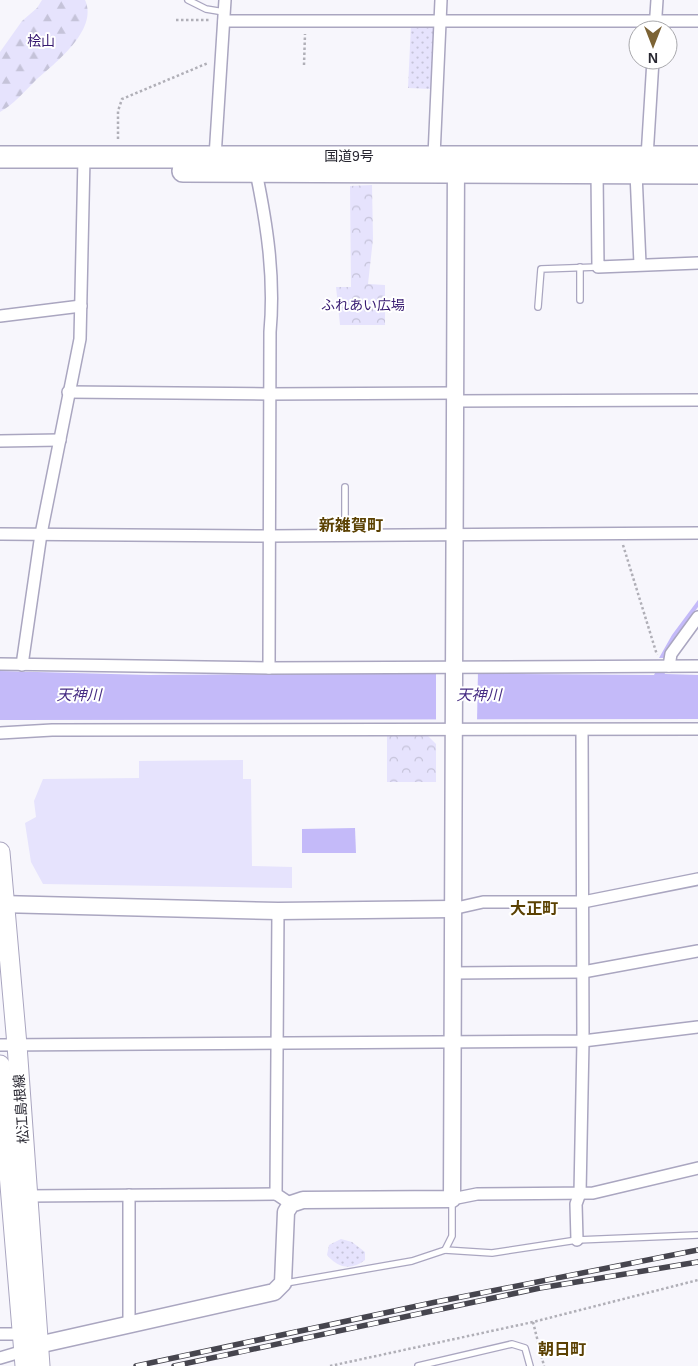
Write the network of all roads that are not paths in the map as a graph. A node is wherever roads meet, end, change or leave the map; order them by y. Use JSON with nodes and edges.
{"nodes":[{"id":1,"x":188,"y":0,"type":"edge"},
{"id":2,"x":225,"y":0,"type":"edge"},
{"id":3,"x":441,"y":0,"type":"edge"},
{"id":4,"x":657,"y":0,"type":"edge"},
{"id":5,"x":224,"y":16,"type":"junction"},
{"id":6,"x":440,"y":20,"type":"junction"},
{"id":7,"x":656,"y":20,"type":"edge"},
{"id":8,"x":698,"y":21,"type":"edge"},
{"id":9,"x":678,"y":23,"type":"edge"},
{"id":10,"x":628,"y":25,"type":"edge"},
{"id":11,"x":652,"y":70,"type":"edge"},
{"id":12,"x":215,"y":156,"type":"junction"},
{"id":13,"x":434,"y":156,"type":"junction"},
{"id":14,"x":698,"y":157,"type":"edge"},
{"id":15,"x":0,"y":158,"type":"edge"},
{"id":16,"x":84,"y":164,"type":"junction"},
{"id":17,"x":456,"y":164,"type":"junction"},
{"id":18,"x":642,"y":165,"type":"junction"},
{"id":19,"x":0,"y":170,"type":"edge"},
{"id":20,"x":256,"y":172,"type":"junction"},
{"id":21,"x":597,"y":172,"type":"junction"},
{"id":22,"x":698,"y":173,"type":"edge"},
{"id":23,"x":698,"y":262,"type":"edge"},
{"id":24,"x":640,"y":264,"type":"junction"},
{"id":25,"x":580,"y":267,"type":"junction"},
{"id":26,"x":598,"y":267,"type":"junction"},
{"id":27,"x":580,"y":300,"type":"dead end"},
{"id":28,"x":81,"y":306,"type":"junction"},
{"id":29,"x":538,"y":307,"type":"dead end"},
{"id":30,"x":0,"y":316,"type":"edge"},
{"id":31,"x":68,"y":392,"type":"junction"},
{"id":32,"x":269,"y":394,"type":"junction"},
{"id":33,"x":456,"y":397,"type":"junction"},
{"id":34,"x":698,"y":400,"type":"edge"},
{"id":35,"x":60,"y":440,"type":"junction"},
{"id":36,"x":0,"y":441,"type":"edge"},
{"id":37,"x":345,"y":487,"type":"dead end"},
{"id":38,"x":698,"y":533,"type":"edge"},
{"id":39,"x":0,"y":534,"type":"edge"},
{"id":40,"x":41,"y":534,"type":"junction"},
{"id":41,"x":455,"y":535,"type":"junction"},
{"id":42,"x":268,"y":536,"type":"junction"},
{"id":43,"x":345,"y":536,"type":"junction"},
{"id":44,"x":698,"y":617,"type":"edge"},
{"id":45,"x":0,"y":664,"type":"edge"},
{"id":46,"x":22,"y":665,"type":"junction"},
{"id":47,"x":669,"y":666,"type":"junction"},
{"id":48,"x":698,"y":666,"type":"edge"},
{"id":49,"x":456,"y":667,"type":"junction"},
{"id":50,"x":269,"y":668,"type":"junction"},
{"id":51,"x":455,"y":728,"type":"junction"},
{"id":52,"x":698,"y":729,"type":"edge"},
{"id":53,"x":582,"y":730,"type":"junction"},
{"id":54,"x":0,"y":733,"type":"edge"},
{"id":55,"x":0,"y":852,"type":"edge"},
{"id":56,"x":698,"y":879,"type":"edge"},
{"id":57,"x":583,"y":902,"type":"junction"},
{"id":58,"x":3,"y":904,"type":"edge"},
{"id":59,"x":452,"y":909,"type":"junction"},
{"id":60,"x":278,"y":911,"type":"junction"},
{"id":61,"x":698,"y":951,"type":"edge"},
{"id":62,"x":583,"y":972,"type":"junction"},
{"id":63,"x":453,"y":973,"type":"junction"},
{"id":64,"x":698,"y":1027,"type":"edge"},
{"id":65,"x":583,"y":1042,"type":"junction"},
{"id":66,"x":453,"y":1043,"type":"junction"},
{"id":67,"x":278,"y":1044,"type":"junction"},
{"id":68,"x":9,"y":1045,"type":"edge"},
{"id":69,"x":0,"y":1065,"type":"edge"},
{"id":70,"x":698,"y":1168,"type":"edge"},
{"id":71,"x":580,"y":1192,"type":"junction"},
{"id":72,"x":276,"y":1194,"type":"junction"},
{"id":73,"x":129,"y":1195,"type":"junction"},
{"id":74,"x":13,"y":1197,"type":"edge"},
{"id":75,"x":452,"y":1199,"type":"junction"},
{"id":76,"x":291,"y":1204,"type":"junction"},
{"id":77,"x":698,"y":1235,"type":"edge"},
{"id":78,"x":577,"y":1240,"type":"junction"},
{"id":79,"x":445,"y":1250,"type":"junction"},
{"id":80,"x":283,"y":1283,"type":"junction"},
{"id":81,"x":129,"y":1325,"type":"junction"},
{"id":82,"x":0,"y":1334,"type":"edge"},
{"id":83,"x":28,"y":1349,"type":"edge"},
{"id":84,"x":0,"y":1358,"type":"edge"},
{"id":85,"x":40,"y":1366,"type":"edge"},
{"id":86,"x":418,"y":1366,"type":"edge"},
{"id":87,"x":530,"y":1366,"type":"edge"}],
"edges":[{"from":1,"to":5,"type":"lane"},
{"from":2,"to":5,"type":"street"},
{"from":3,"to":6,"type":"street"},
{"from":4,"to":7,"type":"street"},
{"from":5,"to":6,"type":"street"},
{"from":5,"to":12,"type":"street"},
{"from":6,"to":10,"type":"street"},
{"from":6,"to":13,"type":"street"},
{"from":8,"to":9,"type":"street"},
{"from":11,"to":18,"type":"street"},
{"from":12,"to":13,"type":"highway","name":"国道9号"},
{"from":12,"to":16,"type":"highway","name":"国道9号"},
{"from":13,"to":17,"type":"highway","name":"国道9号"},
{"from":14,"to":18,"type":"highway","name":"国道9号"},
{"from":15,"to":16,"type":"highway","name":"国道9号"},
{"from":16,"to":19,"type":"highway","name":"国道9号"},
{"from":16,"to":20,"type":"highway","name":"国道9号"},
{"from":16,"to":28,"type":"street"},
{"from":17,"to":18,"type":"highway","name":"国道9号"},
{"from":17,"to":20,"type":"highway","name":"国道9号"},
{"from":17,"to":21,"type":"highway","name":"国道9号"},
{"from":17,"to":33,"type":"street"},
{"from":18,"to":21,"type":"highway","name":"国道9号"},
{"from":18,"to":22,"type":"highway","name":"国道9号"},
{"from":18,"to":24,"type":"street"},
{"from":20,"to":32,"type":"street"},
{"from":21,"to":26,"type":"street"},
{"from":23,"to":24,"type":"street"},
{"from":24,"to":26,"type":"street"},
{"from":25,"to":26,"type":"lane"},
{"from":25,"to":27,"type":"lane"},
{"from":25,"to":29,"type":"lane"},
{"from":28,"to":30,"type":"street"},
{"from":28,"to":31,"type":"street"},
{"from":31,"to":32,"type":"street"},
{"from":31,"to":35,"type":"street"},
{"from":32,"to":33,"type":"street"},
{"from":32,"to":42,"type":"street"},
{"from":33,"to":34,"type":"street"},
{"from":33,"to":41,"type":"street"},
{"from":35,"to":36,"type":"street"},
{"from":35,"to":40,"type":"street"},
{"from":37,"to":43,"type":"lane"},
{"from":38,"to":41,"type":"street"},
{"from":39,"to":40,"type":"street"},
{"from":40,"to":42,"type":"street"},
{"from":40,"to":46,"type":"street"},
{"from":41,"to":43,"type":"street"},
{"from":41,"to":49,"type":"street"},
{"from":42,"to":43,"type":"street"},
{"from":42,"to":50,"type":"street"},
{"from":44,"to":47,"type":"street"},
{"from":45,"to":46,"type":"street"},
{"from":46,"to":50,"type":"street"},
{"from":47,"to":48,"type":"street"},
{"from":47,"to":49,"type":"street"},
{"from":49,"to":50,"type":"street"},
{"from":49,"to":51,"type":"street"},
{"from":51,"to":53,"type":"street"},
{"from":51,"to":54,"type":"street"},
{"from":51,"to":59,"type":"street"},
{"from":52,"to":53,"type":"street"},
{"from":53,"to":57,"type":"street"},
{"from":55,"to":58,"type":"main road","name":"松江島根線"},
{"from":56,"to":57,"type":"street"},
{"from":57,"to":59,"type":"street"},
{"from":57,"to":62,"type":"street"},
{"from":58,"to":60,"type":"street"},
{"from":58,"to":68,"type":"main road","name":"松江島根線"},
{"from":59,"to":60,"type":"street"},
{"from":59,"to":63,"type":"street"},
{"from":60,"to":67,"type":"street"},
{"from":61,"to":62,"type":"street"},
{"from":62,"to":63,"type":"street"},
{"from":62,"to":65,"type":"street"},
{"from":63,"to":66,"type":"street"},
{"from":64,"to":65,"type":"street"},
{"from":65,"to":66,"type":"street"},
{"from":65,"to":71,"type":"street"},
{"from":66,"to":67,"type":"street"},
{"from":66,"to":75,"type":"street"},
{"from":67,"to":68,"type":"street"},
{"from":67,"to":72,"type":"street"},
{"from":68,"to":74,"type":"main road","name":"松江島根線"},
{"from":69,"to":74,"type":"main road","name":"松江島根線"},
{"from":70,"to":71,"type":"street"},
{"from":71,"to":75,"type":"street"},
{"from":71,"to":78,"type":"street"},
{"from":72,"to":73,"type":"street"},
{"from":72,"to":76,"type":"street"},
{"from":73,"to":74,"type":"street"},
{"from":73,"to":81,"type":"street"},
{"from":74,"to":83,"type":"main road","name":"松江島根線"},
{"from":75,"to":76,"type":"street"},
{"from":75,"to":79,"type":"lane"},
{"from":76,"to":80,"type":"street"},
{"from":77,"to":78,"type":"lane"},
{"from":78,"to":79,"type":"lane"},
{"from":79,"to":80,"type":"lane"},
{"from":80,"to":81,"type":"street"},
{"from":81,"to":83,"type":"street"},
{"from":82,"to":83,"type":"street"},
{"from":83,"to":84,"type":"street"},
{"from":83,"to":85,"type":"main road","name":"松江島根線"},
{"from":86,"to":87,"type":"lane"}]}
